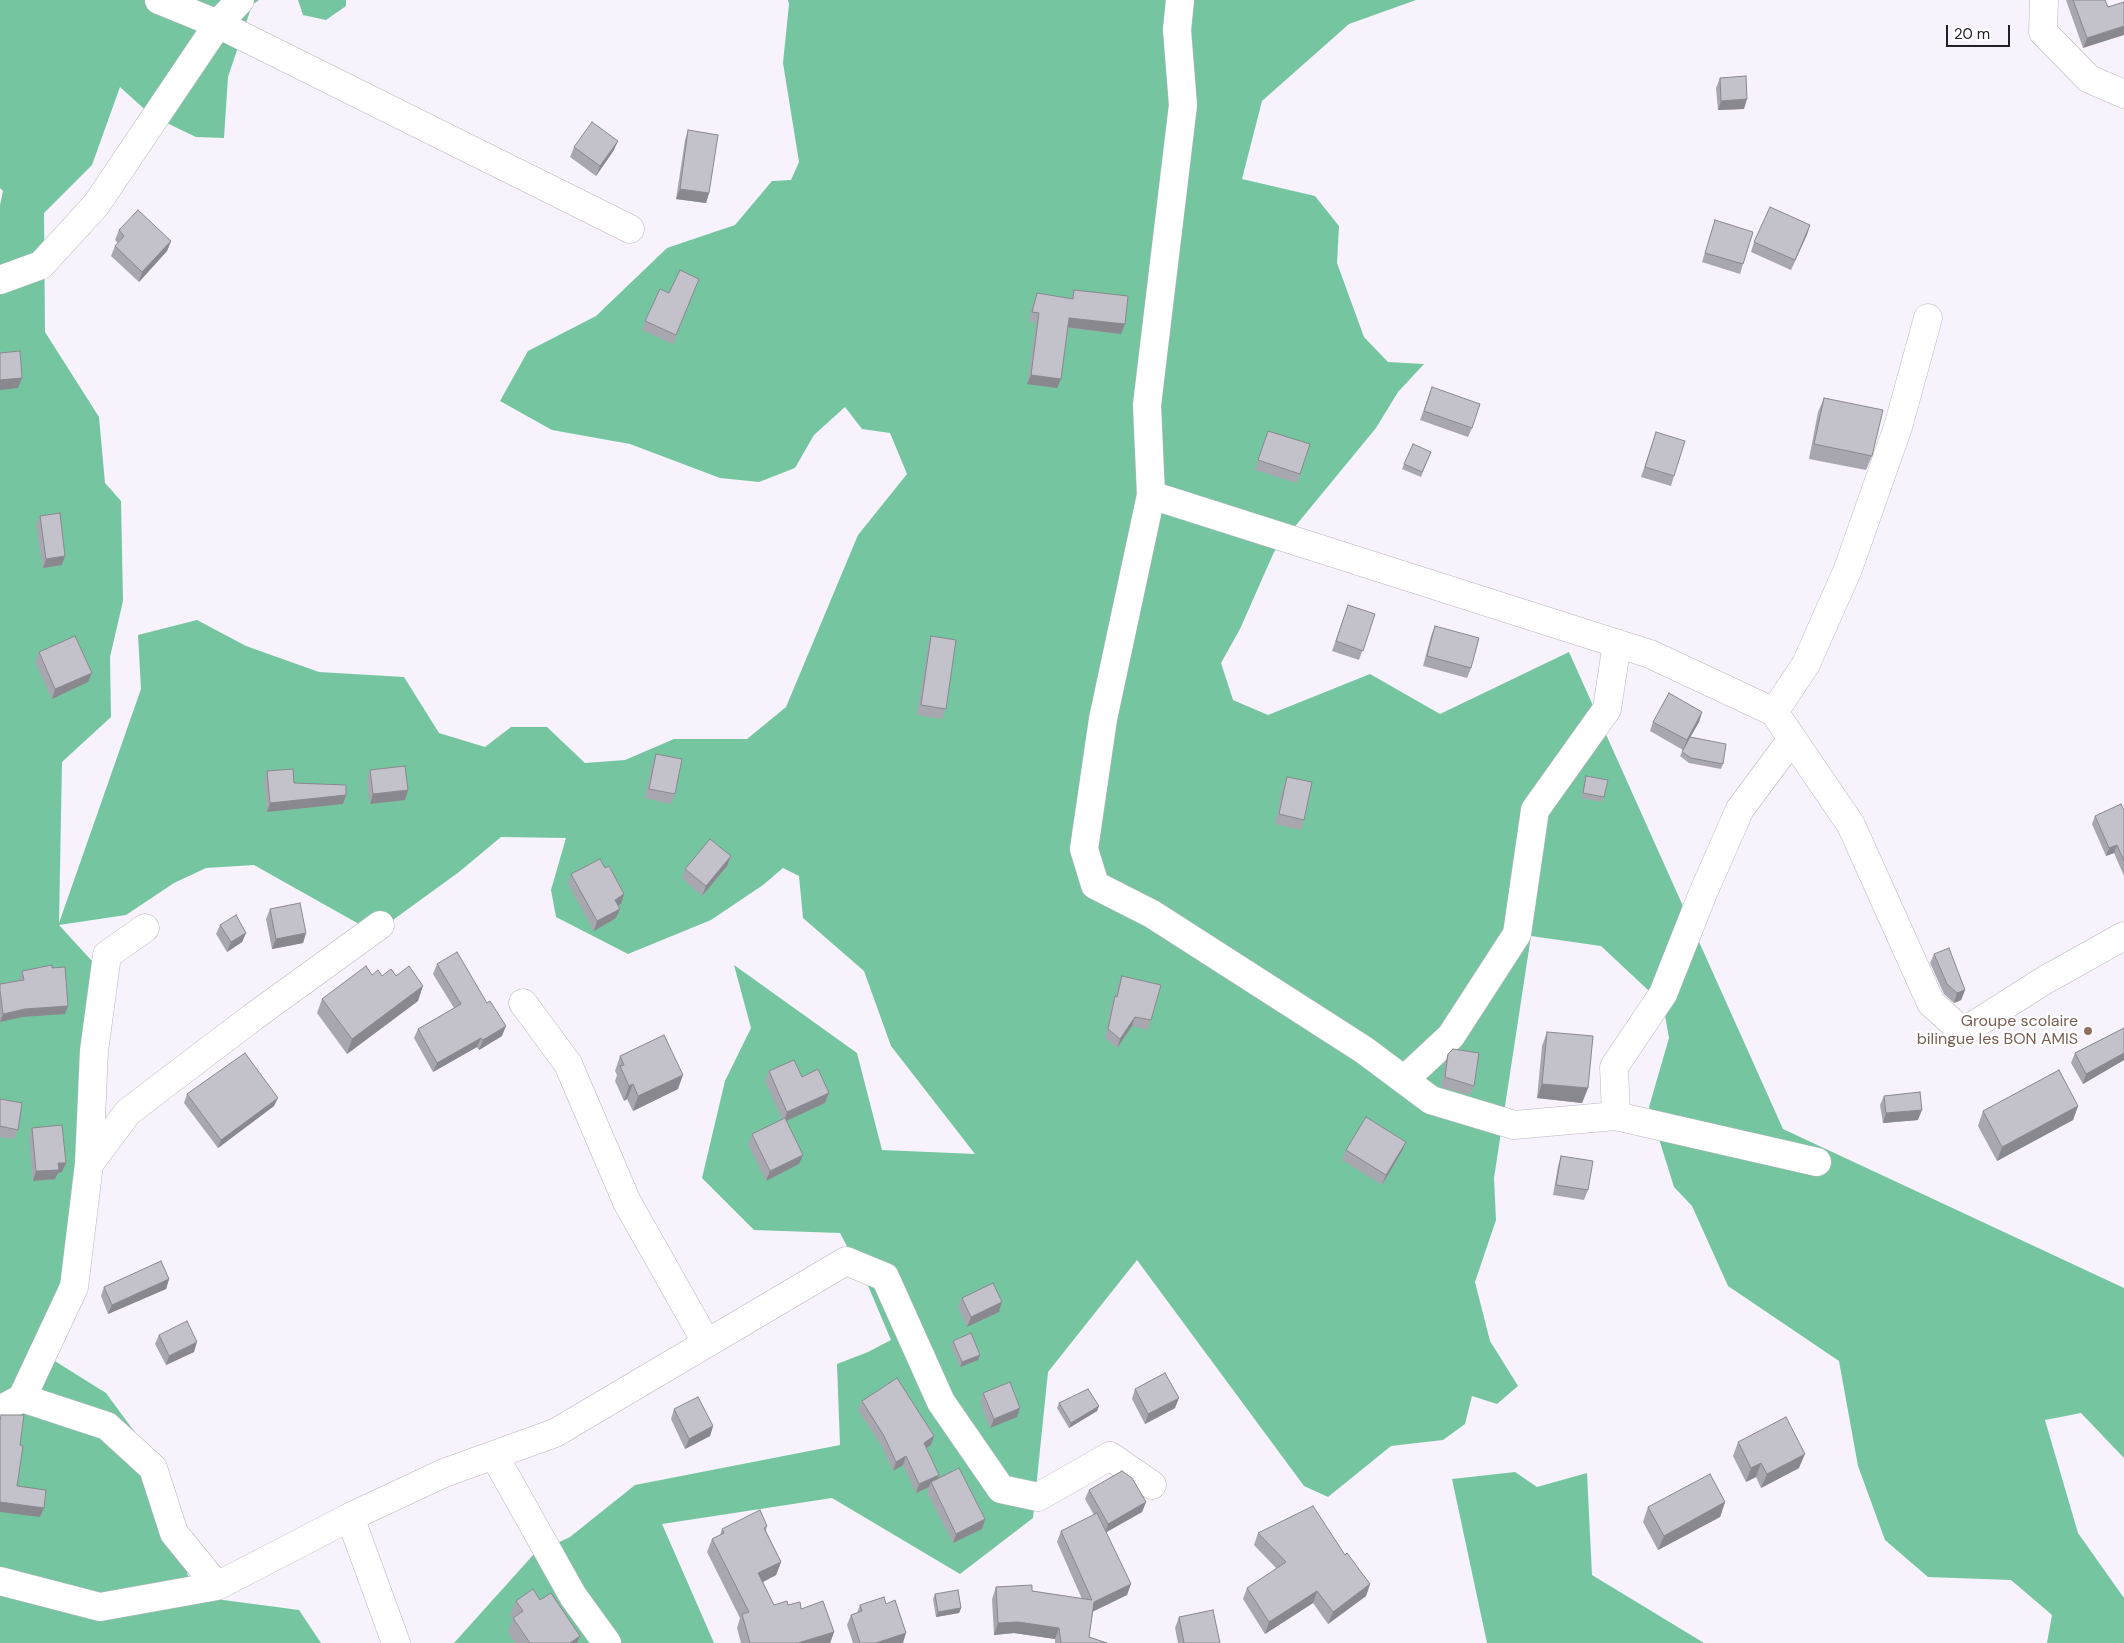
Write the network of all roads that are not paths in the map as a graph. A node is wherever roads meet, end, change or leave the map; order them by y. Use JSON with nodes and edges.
{"nodes":[{"id":1,"x":160,"y":0,"type":"edge"},
{"id":2,"x":240,"y":0,"type":"edge"},
{"id":3,"x":1180,"y":0,"type":"edge"},
{"id":4,"x":2044,"y":0,"type":"edge"},
{"id":5,"x":218,"y":24,"type":"junction"},
{"id":6,"x":2124,"y":94,"type":"edge"},
{"id":7,"x":630,"y":229,"type":"dead end"},
{"id":8,"x":0,"y":280,"type":"edge"},
{"id":9,"x":1928,"y":318,"type":"dead end"},
{"id":10,"x":1151,"y":495,"type":"junction"},
{"id":11,"x":1617,"y":643,"type":"junction"},
{"id":12,"x":1774,"y":712,"type":"junction"},
{"id":13,"x":1792,"y":738,"type":"junction"},
{"id":14,"x":380,"y":925,"type":"dead end"},
{"id":15,"x":145,"y":928,"type":"dead end"},
{"id":16,"x":2124,"y":936,"type":"edge"},
{"id":17,"x":523,"y":1003,"type":"dead end"},
{"id":18,"x":1404,"y":1080,"type":"junction"},
{"id":19,"x":1616,"y":1116,"type":"junction"},
{"id":20,"x":1817,"y":1162,"type":"dead end"},
{"id":21,"x":89,"y":1164,"type":"junction"},
{"id":22,"x":706,"y":1342,"type":"junction"},
{"id":23,"x":11,"y":1404,"type":"edge"},
{"id":24,"x":494,"y":1454,"type":"junction"},
{"id":25,"x":1152,"y":1485,"type":"dead end"},
{"id":26,"x":350,"y":1517,"type":"junction"},
{"id":27,"x":0,"y":1581,"type":"edge"},
{"id":28,"x":217,"y":1586,"type":"junction"},
{"id":29,"x":396,"y":1643,"type":"edge"},
{"id":30,"x":607,"y":1643,"type":"edge"}],
"edges":[{"from":1,"to":5,"type":"street"},
{"from":2,"to":5,"type":"street"},
{"from":3,"to":10,"type":"street"},
{"from":4,"to":6,"type":"street"},
{"from":5,"to":7,"type":"street"},
{"from":5,"to":8,"type":"street"},
{"from":9,"to":12,"type":"street"},
{"from":10,"to":11,"type":"street"},
{"from":10,"to":18,"type":"street"},
{"from":11,"to":12,"type":"street"},
{"from":11,"to":18,"type":"street"},
{"from":12,"to":13,"type":"street"},
{"from":13,"to":16,"type":"street"},
{"from":13,"to":19,"type":"street"},
{"from":14,"to":21,"type":"street"},
{"from":15,"to":21,"type":"street"},
{"from":17,"to":22,"type":"street"},
{"from":18,"to":19,"type":"street"},
{"from":19,"to":20,"type":"street"},
{"from":21,"to":23,"type":"street"},
{"from":22,"to":24,"type":"street"},
{"from":22,"to":25,"type":"street"},
{"from":23,"to":28,"type":"street"},
{"from":24,"to":26,"type":"street"},
{"from":24,"to":30,"type":"street"},
{"from":26,"to":28,"type":"street"},
{"from":26,"to":29,"type":"street"},
{"from":27,"to":28,"type":"street"}]}
